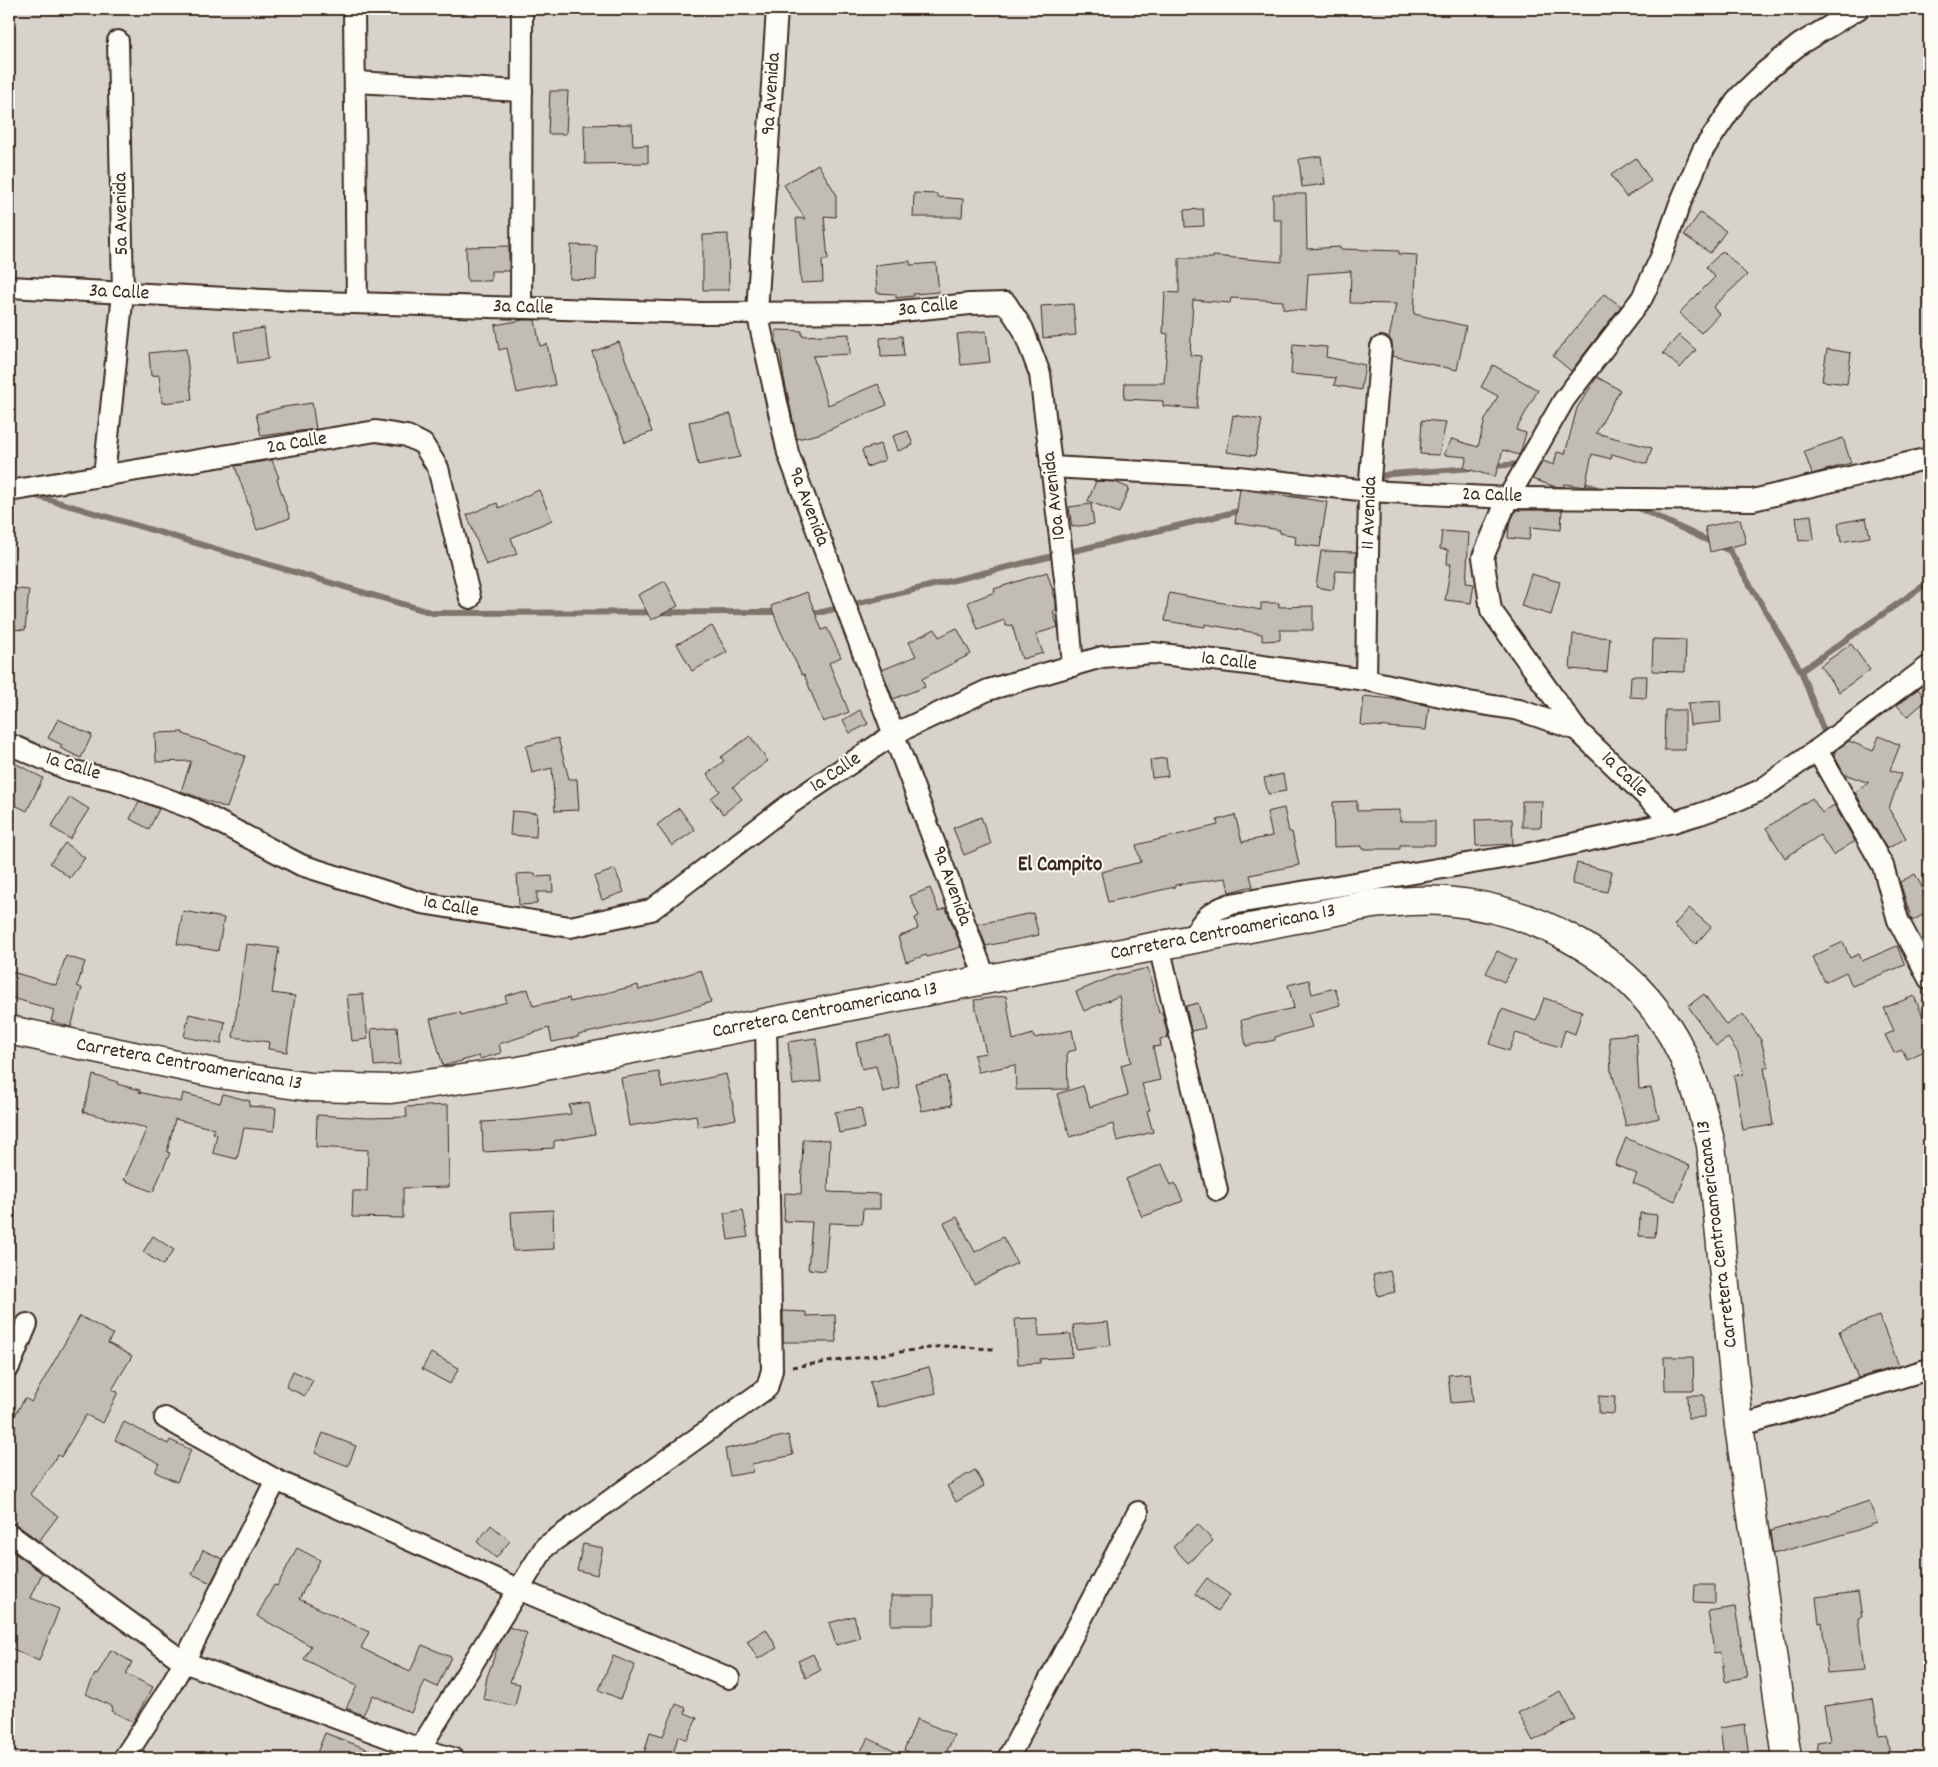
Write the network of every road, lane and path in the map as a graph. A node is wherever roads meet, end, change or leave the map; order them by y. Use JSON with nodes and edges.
{"nodes":[{"id":1,"x":354,"y":9,"type":"edge"},
{"id":2,"x":522,"y":9,"type":"edge"},
{"id":3,"x":777,"y":9,"type":"edge"},
{"id":4,"x":1858,"y":9,"type":"edge"},
{"id":5,"x":118,"y":41,"type":"dead end"},
{"id":6,"x":355,"y":82,"type":"junction"},
{"id":7,"x":522,"y":91,"type":"junction"},
{"id":8,"x":9,"y":287,"type":"edge"},
{"id":9,"x":124,"y":293,"type":"junction"},
{"id":10,"x":357,"y":303,"type":"junction"},
{"id":11,"x":521,"y":308,"type":"junction"},
{"id":12,"x":757,"y":312,"type":"junction"},
{"id":13,"x":1024,"y":329,"type":"joint"},
{"id":14,"x":1381,"y":347,"type":"dead end"},
{"id":15,"x":1929,"y":458,"type":"edge"},
{"id":16,"x":1052,"y":467,"type":"junction"},
{"id":17,"x":104,"y":476,"type":"junction"},
{"id":18,"x":9,"y":491,"type":"edge"},
{"id":19,"x":1369,"y":491,"type":"junction"},
{"id":20,"x":1508,"y":498,"type":"junction"},
{"id":21,"x":470,"y":598,"type":"dead end"},
{"id":22,"x":1073,"y":666,"type":"junction"},
{"id":23,"x":1929,"y":666,"type":"edge"},
{"id":24,"x":1366,"y":680,"type":"junction"},
{"id":25,"x":1577,"y":730,"type":"junction"},
{"id":26,"x":894,"y":734,"type":"junction"},
{"id":27,"x":9,"y":744,"type":"edge"},
{"id":28,"x":1817,"y":750,"type":"junction"},
{"id":29,"x":1673,"y":822,"type":"junction"},
{"id":30,"x":1190,"y":940,"type":"junction"},
{"id":31,"x":1159,"y":946,"type":"junction"},
{"id":32,"x":1929,"y":979,"type":"edge"},
{"id":33,"x":986,"y":980,"type":"junction"},
{"id":34,"x":766,"y":1023,"type":"junction"},
{"id":35,"x":9,"y":1030,"type":"edge"},
{"id":36,"x":1217,"y":1190,"type":"dead end"},
{"id":37,"x":27,"y":1324,"type":"dead end"},
{"id":38,"x":994,"y":1349,"type":"dead end"},
{"id":39,"x":9,"y":1367,"type":"edge"},
{"id":40,"x":1929,"y":1369,"type":"edge"},
{"id":41,"x":772,"y":1370,"type":"junction"},
{"id":42,"x":165,"y":1418,"type":"dead end"},
{"id":43,"x":1739,"y":1426,"type":"junction"},
{"id":44,"x":276,"y":1480,"type":"junction"},
{"id":45,"x":1138,"y":1512,"type":"dead end"},
{"id":46,"x":9,"y":1534,"type":"edge"},
{"id":47,"x":518,"y":1590,"type":"junction"},
{"id":48,"x":184,"y":1662,"type":"junction"},
{"id":49,"x":729,"y":1678,"type":"dead end"},
{"id":50,"x":417,"y":1754,"type":"edge"},
{"id":51,"x":124,"y":1758,"type":"edge"},
{"id":52,"x":452,"y":1758,"type":"edge"},
{"id":53,"x":1008,"y":1758,"type":"edge"},
{"id":54,"x":1787,"y":1758,"type":"edge"}],
"edges":[{"from":1,"to":6,"type":"street"},
{"from":2,"to":7,"type":"street"},
{"from":3,"to":12,"type":"street","name":"9a Avenida"},
{"from":4,"to":20,"type":"street"},
{"from":5,"to":9,"type":"street","name":"5a Avenida"},
{"from":6,"to":7,"type":"street"},
{"from":6,"to":10,"type":"street"},
{"from":7,"to":11,"type":"street"},
{"from":8,"to":9,"type":"street","name":"3a Calle"},
{"from":9,"to":10,"type":"street","name":"3a Calle"},
{"from":9,"to":17,"type":"street","name":"5a Avenida"},
{"from":10,"to":11,"type":"street","name":"3a Calle"},
{"from":11,"to":12,"type":"street","name":"3a Calle"},
{"from":12,"to":13,"type":"street","name":"3a Calle"},
{"from":12,"to":26,"type":"street","name":"9a Avenida"},
{"from":13,"to":16,"type":"street","name":"10a Avenida"},
{"from":14,"to":19,"type":"street","name":"11 Avenida"},
{"from":15,"to":20,"type":"street","name":"2a Calle"},
{"from":16,"to":19,"type":"street","name":"2a Calle"},
{"from":16,"to":22,"type":"street","name":"10a Avenida"},
{"from":17,"to":18,"type":"street","name":"2a Calle"},
{"from":17,"to":21,"type":"street","name":"2a Calle"},
{"from":19,"to":20,"type":"street","name":"2a Calle"},
{"from":19,"to":24,"type":"street","name":"11 Avenida"},
{"from":20,"to":25,"type":"street"},
{"from":22,"to":24,"type":"street","name":"1a Calle"},
{"from":22,"to":26,"type":"street","name":"1a Calle"},
{"from":23,"to":28,"type":"street","name":"1a Calle"},
{"from":24,"to":25,"type":"street","name":"1a Calle"},
{"from":25,"to":29,"type":"street","name":"1a Calle"},
{"from":26,"to":27,"type":"street","name":"1a Calle"},
{"from":26,"to":33,"type":"street","name":"9a Avenida"},
{"from":28,"to":29,"type":"street","name":"1a Calle"},
{"from":28,"to":32,"type":"street"},
{"from":29,"to":30,"type":"street","name":"1a Calle"},
{"from":30,"to":31,"type":"highway","name":"Carretera Centroamericana 13"},
{"from":30,"to":43,"type":"highway","name":"Carretera Centroamericana 13"},
{"from":31,"to":33,"type":"highway","name":"Carretera Centroamericana 13"},
{"from":31,"to":36,"type":"street"},
{"from":33,"to":34,"type":"highway","name":"Carretera Centroamericana 13"},
{"from":34,"to":35,"type":"highway","name":"Carretera Centroamericana 13"},
{"from":34,"to":41,"type":"street"},
{"from":37,"to":39,"type":"street"},
{"from":38,"to":41,"type":"path"},
{"from":40,"to":43,"type":"street"},
{"from":41,"to":47,"type":"street"},
{"from":42,"to":44,"type":"street"},
{"from":43,"to":54,"type":"highway","name":"Carretera Centroamericana 13"},
{"from":44,"to":47,"type":"street"},
{"from":44,"to":48,"type":"street"},
{"from":45,"to":53,"type":"street"},
{"from":46,"to":48,"type":"street"},
{"from":47,"to":49,"type":"street"},
{"from":47,"to":50,"type":"street"},
{"from":48,"to":50,"type":"street"},
{"from":48,"to":51,"type":"street"},
{"from":50,"to":52,"type":"street"}]}
